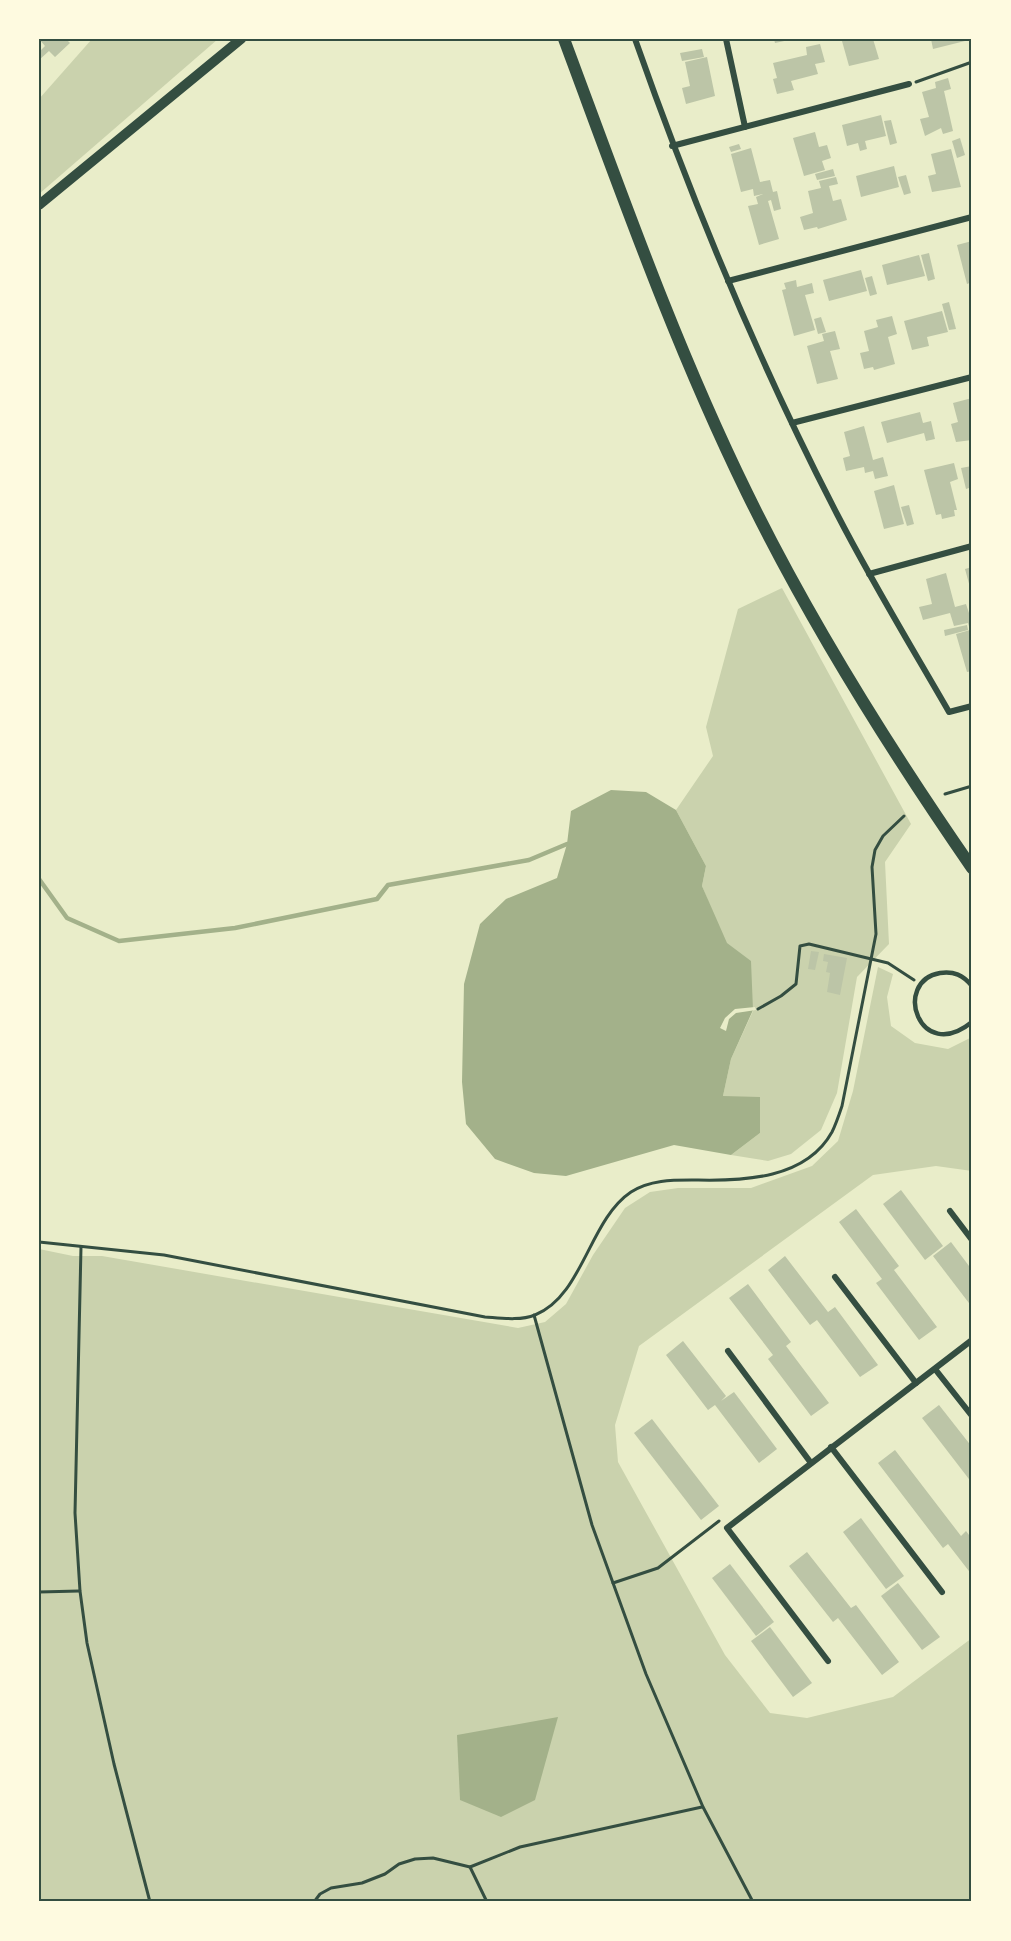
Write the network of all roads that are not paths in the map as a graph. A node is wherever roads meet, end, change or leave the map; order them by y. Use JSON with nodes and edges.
{"nodes":[{"id":1,"x":241,"y":39,"type":"edge"},
{"id":2,"x":564,"y":39,"type":"edge"},
{"id":3,"x":635,"y":39,"type":"edge"},
{"id":4,"x":726,"y":39,"type":"edge"},
{"id":5,"x":909,"y":84,"type":"road end"},
{"id":6,"x":745,"y":127,"type":"junction"},
{"id":7,"x":672,"y":146,"type":"junction"},
{"id":8,"x":39,"y":206,"type":"edge"},
{"id":9,"x":972,"y":217,"type":"edge"},
{"id":10,"x":728,"y":280,"type":"junction"},
{"id":11,"x":972,"y":377,"type":"edge"},
{"id":12,"x":792,"y":423,"type":"junction"},
{"id":13,"x":972,"y":546,"type":"edge"},
{"id":14,"x":869,"y":574,"type":"junction"},
{"id":15,"x":972,"y":706,"type":"edge"},
{"id":16,"x":972,"y":868,"type":"edge"},
{"id":17,"x":972,"y":986,"type":"edge"},
{"id":18,"x":972,"y":1022,"type":"edge"},
{"id":19,"x":950,"y":1211,"type":"dead end"},
{"id":20,"x":972,"y":1240,"type":"edge"},
{"id":21,"x":835,"y":1277,"type":"dead end"},
{"id":22,"x":972,"y":1340,"type":"edge"},
{"id":23,"x":728,"y":1351,"type":"dead end"},
{"id":24,"x":935,"y":1368,"type":"junction"},
{"id":25,"x":916,"y":1383,"type":"junction"},
{"id":26,"x":972,"y":1416,"type":"edge"},
{"id":27,"x":831,"y":1447,"type":"junction"},
{"id":28,"x":812,"y":1463,"type":"junction"},
{"id":29,"x":942,"y":1592,"type":"dead end"},
{"id":30,"x":828,"y":1661,"type":"dead end"}],
"edges":[{"from":1,"to":8,"type":"street"},
{"from":2,"to":16,"type":"main road"},
{"from":3,"to":7,"type":"street"},
{"from":4,"to":6,"type":"street"},
{"from":5,"to":6,"type":"street"},
{"from":6,"to":7,"type":"street"},
{"from":7,"to":10,"type":"street"},
{"from":9,"to":10,"type":"street"},
{"from":10,"to":12,"type":"street"},
{"from":11,"to":12,"type":"street"},
{"from":12,"to":14,"type":"street"},
{"from":13,"to":14,"type":"street"},
{"from":14,"to":15,"type":"street"},
{"from":17,"to":18,"type":"lane"},
{"from":19,"to":20,"type":"street"},
{"from":21,"to":25,"type":"street"},
{"from":22,"to":24,"type":"street"},
{"from":23,"to":28,"type":"street"},
{"from":24,"to":25,"type":"street"},
{"from":24,"to":26,"type":"street"},
{"from":25,"to":27,"type":"street"},
{"from":27,"to":28,"type":"street"},
{"from":27,"to":29,"type":"street"},
{"from":28,"to":30,"type":"street"}]}
